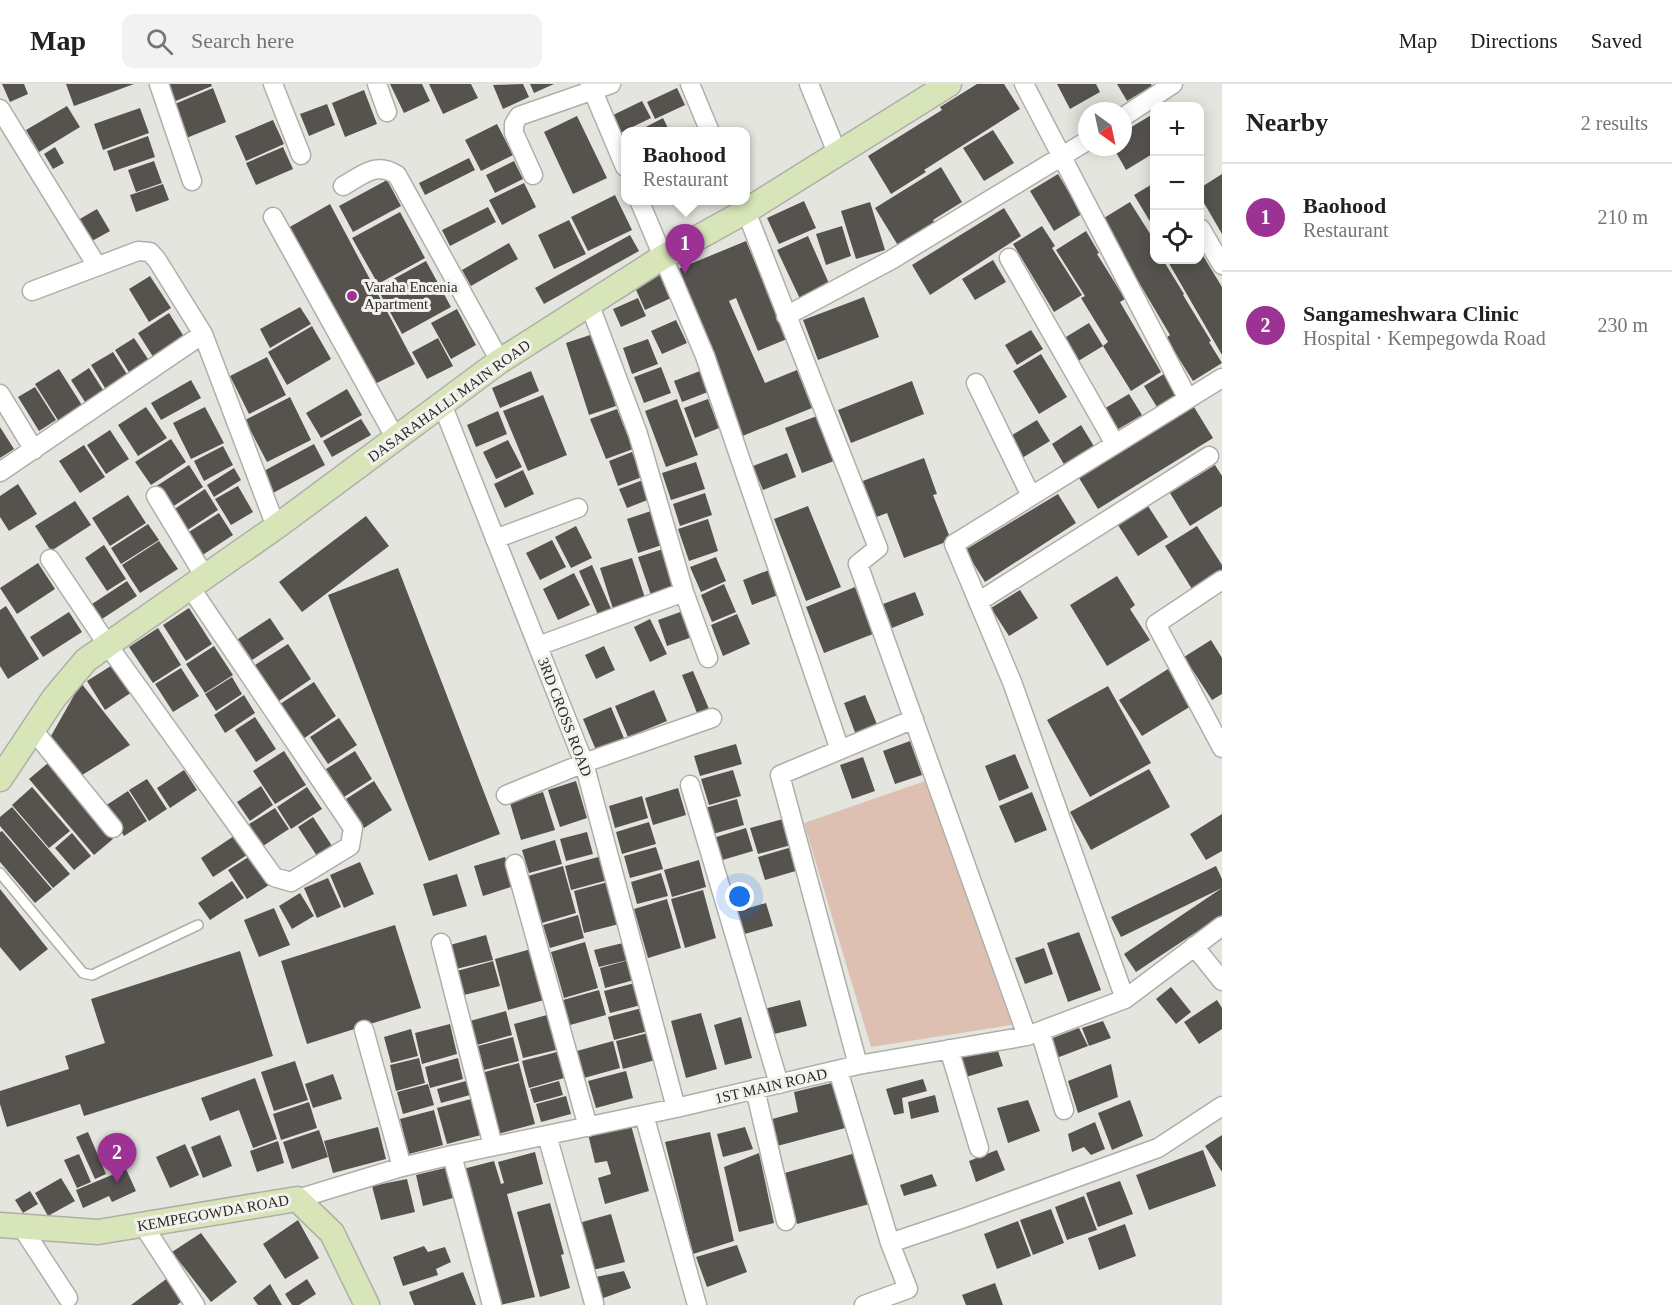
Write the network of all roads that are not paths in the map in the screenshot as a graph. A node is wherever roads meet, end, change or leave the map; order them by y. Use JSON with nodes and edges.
{"nodes":[{"id":1,"x":159,"y":84,"type":"edge"},
{"id":2,"x":273,"y":84,"type":"edge"},
{"id":3,"x":377,"y":84,"type":"edge"},
{"id":4,"x":610,"y":84,"type":"edge"},
{"id":5,"x":690,"y":84,"type":"edge"},
{"id":6,"x":809,"y":84,"type":"edge"},
{"id":7,"x":949,"y":84,"type":"edge"},
{"id":8,"x":1024,"y":84,"type":"edge"},
{"id":9,"x":1173,"y":84,"type":"edge"},
{"id":10,"x":591,"y":87,"type":"edge"},
{"id":11,"x":0,"y":109,"type":"edge"},
{"id":12,"x":1132,"y":111,"type":"edge"},
{"id":13,"x":387,"y":112,"type":"dead end"},
{"id":14,"x":708,"y":127,"type":"edge"},
{"id":15,"x":1078,"y":147,"type":"edge"},
{"id":16,"x":301,"y":155,"type":"dead end"},
{"id":17,"x":838,"y":155,"type":"junction"},
{"id":18,"x":621,"y":158,"type":"edge"},
{"id":19,"x":1062,"y":158,"type":"junction"},
{"id":20,"x":533,"y":174,"type":"dead end"},
{"id":21,"x":192,"y":181,"type":"dead end"},
{"id":22,"x":344,"y":186,"type":"dead end"},
{"id":23,"x":641,"y":205,"type":"edge"},
{"id":24,"x":746,"y":211,"type":"junction"},
{"id":25,"x":273,"y":217,"type":"dead end"},
{"id":26,"x":1204,"y":234,"type":"edge"},
{"id":27,"x":663,"y":257,"type":"junction"},
{"id":28,"x":1009,"y":258,"type":"dead end"},
{"id":29,"x":1222,"y":265,"type":"edge"},
{"id":30,"x":97,"y":266,"type":"junction"},
{"id":31,"x":32,"y":291,"type":"dead end"},
{"id":32,"x":589,"y":303,"type":"junction"},
{"id":33,"x":786,"y":316,"type":"junction"},
{"id":34,"x":203,"y":334,"type":"junction"},
{"id":35,"x":500,"y":361,"type":"junction"},
{"id":36,"x":1222,"y":378,"type":"edge"},
{"id":37,"x":976,"y":383,"type":"dead end"},
{"id":38,"x":0,"y":394,"type":"edge"},
{"id":39,"x":1188,"y":399,"type":"junction"},
{"id":40,"x":442,"y":404,"type":"junction"},
{"id":41,"x":396,"y":439,"type":"junction"},
{"id":42,"x":1115,"y":444,"type":"junction"},
{"id":43,"x":34,"y":450,"type":"junction"},
{"id":44,"x":1209,"y":456,"type":"dead end"},
{"id":45,"x":0,"y":472,"type":"edge"},
{"id":46,"x":156,"y":496,"type":"dead end"},
{"id":47,"x":1031,"y":496,"type":"junction"},
{"id":48,"x":578,"y":508,"type":"dead end"},
{"id":49,"x":276,"y":527,"type":"junction"},
{"id":50,"x":495,"y":538,"type":"junction"},
{"id":51,"x":50,"y":559,"type":"dead end"},
{"id":52,"x":1222,"y":580,"type":"edge"},
{"id":53,"x":197,"y":582,"type":"junction"},
{"id":54,"x":684,"y":592,"type":"junction"},
{"id":55,"x":978,"y":602,"type":"junction"},
{"id":56,"x":107,"y":644,"type":"junction"},
{"id":57,"x":538,"y":646,"type":"junction"},
{"id":58,"x":708,"y":658,"type":"dead end"},
{"id":59,"x":712,"y":718,"type":"dead end"},
{"id":60,"x":914,"y":719,"type":"junction"},
{"id":61,"x":33,"y":730,"type":"junction"},
{"id":62,"x":1222,"y":748,"type":"edge"},
{"id":63,"x":840,"y":750,"type":"junction"},
{"id":64,"x":584,"y":762,"type":"junction"},
{"id":65,"x":0,"y":778,"type":"edge"},
{"id":66,"x":690,"y":785,"type":"dead end"},
{"id":67,"x":506,"y":795,"type":"dead end"},
{"id":68,"x":113,"y":828,"type":"dead end"},
{"id":69,"x":515,"y":864,"type":"dead end"},
{"id":70,"x":0,"y":873,"type":"edge"},
{"id":71,"x":198,"y":925,"type":"dead end"},
{"id":72,"x":1222,"y":926,"type":"edge"},
{"id":73,"x":441,"y":943,"type":"dead end"},
{"id":74,"x":1194,"y":946,"type":"junction"},
{"id":75,"x":1222,"y":981,"type":"edge"},
{"id":76,"x":1125,"y":999,"type":"junction"},
{"id":77,"x":364,"y":1030,"type":"dead end"},
{"id":78,"x":1033,"y":1033,"type":"junction"},
{"id":79,"x":948,"y":1049,"type":"junction"},
{"id":80,"x":858,"y":1065,"type":"junction"},
{"id":81,"x":838,"y":1070,"type":"junction"},
{"id":82,"x":778,"y":1084,"type":"junction"},
{"id":83,"x":755,"y":1089,"type":"junction"},
{"id":84,"x":1222,"y":1106,"type":"edge"},
{"id":85,"x":676,"y":1108,"type":"junction"},
{"id":86,"x":1064,"y":1110,"type":"dead end"},
{"id":87,"x":644,"y":1115,"type":"junction"},
{"id":88,"x":588,"y":1127,"type":"junction"},
{"id":89,"x":548,"y":1135,"type":"junction"},
{"id":90,"x":494,"y":1146,"type":"junction"},
{"id":91,"x":979,"y":1148,"type":"dead end"},
{"id":92,"x":452,"y":1155,"type":"junction"},
{"id":93,"x":402,"y":1167,"type":"junction"},
{"id":94,"x":297,"y":1199,"type":"junction"},
{"id":95,"x":786,"y":1221,"type":"dead end"},
{"id":96,"x":10,"y":1225,"type":"edge"},
{"id":97,"x":143,"y":1225,"type":"junction"},
{"id":98,"x":890,"y":1243,"type":"junction"},
{"id":99,"x":912,"y":1297,"type":"edge"},
{"id":100,"x":68,"y":1298,"type":"dead end"},
{"id":101,"x":594,"y":1303,"type":"dead end"},
{"id":102,"x":195,"y":1305,"type":"edge"},
{"id":103,"x":367,"y":1305,"type":"edge"},
{"id":104,"x":492,"y":1305,"type":"edge"},
{"id":105,"x":697,"y":1305,"type":"edge"},
{"id":106,"x":864,"y":1305,"type":"edge"}],
"edges":[{"from":1,"to":21,"type":"street"},
{"from":2,"to":16,"type":"street"},
{"from":3,"to":13,"type":"street"},
{"from":4,"to":10,"type":"street"},
{"from":5,"to":14,"type":"street"},
{"from":6,"to":17,"type":"street"},
{"from":7,"to":17,"type":"street","name":"DASARAHALLI MAIN ROAD"},
{"from":8,"to":19,"type":"street"},
{"from":9,"to":12,"type":"street"},
{"from":10,"to":18,"type":"street"},
{"from":10,"to":20,"type":"street"},
{"from":11,"to":30,"type":"street"},
{"from":15,"to":19,"type":"street"},
{"from":17,"to":24,"type":"street","name":"DASARAHALLI MAIN ROAD"},
{"from":19,"to":33,"type":"street"},
{"from":19,"to":39,"type":"street"},
{"from":22,"to":35,"type":"street"},
{"from":23,"to":27,"type":"street"},
{"from":24,"to":27,"type":"street","name":"DASARAHALLI MAIN ROAD"},
{"from":24,"to":33,"type":"street"},
{"from":25,"to":41,"type":"street"},
{"from":26,"to":29,"type":"street"},
{"from":27,"to":32,"type":"street","name":"DASARAHALLI MAIN ROAD"},
{"from":27,"to":63,"type":"street"},
{"from":28,"to":42,"type":"street"},
{"from":30,"to":31,"type":"street"},
{"from":30,"to":34,"type":"street"},
{"from":32,"to":35,"type":"street","name":"DASARAHALLI MAIN ROAD"},
{"from":32,"to":54,"type":"street"},
{"from":33,"to":60,"type":"street"},
{"from":34,"to":43,"type":"street"},
{"from":34,"to":49,"type":"street"},
{"from":35,"to":40,"type":"street","name":"DASARAHALLI MAIN ROAD"},
{"from":36,"to":39,"type":"street"},
{"from":37,"to":47,"type":"street"},
{"from":38,"to":43,"type":"street"},
{"from":39,"to":42,"type":"street"},
{"from":40,"to":41,"type":"street","name":"DASARAHALLI MAIN ROAD"},
{"from":40,"to":50,"type":"street","name":"3RD CROSS ROAD"},
{"from":41,"to":49,"type":"street","name":"DASARAHALLI MAIN ROAD"},
{"from":42,"to":47,"type":"street"},
{"from":43,"to":45,"type":"street"},
{"from":44,"to":55,"type":"street"},
{"from":46,"to":53,"type":"street"},
{"from":47,"to":55,"type":"street"},
{"from":48,"to":50,"type":"street"},
{"from":49,"to":53,"type":"street","name":"DASARAHALLI MAIN ROAD"},
{"from":50,"to":57,"type":"street","name":"3RD CROSS ROAD"},
{"from":51,"to":56,"type":"street"},
{"from":52,"to":62,"type":"street"},
{"from":53,"to":56,"type":"street","name":"DASARAHALLI MAIN ROAD"},
{"from":53,"to":56,"type":"street"},
{"from":54,"to":57,"type":"street"},
{"from":54,"to":58,"type":"street"},
{"from":55,"to":76,"type":"street"},
{"from":56,"to":61,"type":"street","name":"DASARAHALLI MAIN ROAD"},
{"from":57,"to":64,"type":"street","name":"3RD CROSS ROAD"},
{"from":59,"to":64,"type":"street"},
{"from":60,"to":63,"type":"street"},
{"from":60,"to":78,"type":"street"},
{"from":61,"to":65,"type":"street","name":"DASARAHALLI MAIN ROAD"},
{"from":61,"to":68,"type":"street"},
{"from":63,"to":80,"type":"street"},
{"from":64,"to":67,"type":"street"},
{"from":64,"to":85,"type":"street","name":"3RD CROSS ROAD"},
{"from":66,"to":82,"type":"street"},
{"from":69,"to":88,"type":"street"},
{"from":70,"to":71,"type":"lane"},
{"from":72,"to":74,"type":"street","name":"1ST MAIN ROAD"},
{"from":73,"to":90,"type":"street"},
{"from":74,"to":75,"type":"street"},
{"from":74,"to":76,"type":"street","name":"1ST MAIN ROAD"},
{"from":76,"to":78,"type":"street","name":"1ST MAIN ROAD"},
{"from":77,"to":93,"type":"street"},
{"from":78,"to":79,"type":"street","name":"1ST MAIN ROAD"},
{"from":78,"to":86,"type":"street"},
{"from":79,"to":80,"type":"street","name":"1ST MAIN ROAD"},
{"from":79,"to":91,"type":"street"},
{"from":80,"to":81,"type":"street","name":"1ST MAIN ROAD"},
{"from":81,"to":82,"type":"street","name":"1ST MAIN ROAD"},
{"from":81,"to":98,"type":"street"},
{"from":82,"to":83,"type":"street","name":"1ST MAIN ROAD"},
{"from":83,"to":85,"type":"street","name":"1ST MAIN ROAD"},
{"from":83,"to":95,"type":"street"},
{"from":84,"to":98,"type":"street"},
{"from":85,"to":87,"type":"street","name":"1ST MAIN ROAD"},
{"from":87,"to":88,"type":"street","name":"1ST MAIN ROAD"},
{"from":87,"to":105,"type":"street"},
{"from":88,"to":89,"type":"street","name":"1ST MAIN ROAD"},
{"from":89,"to":90,"type":"street","name":"1ST MAIN ROAD"},
{"from":89,"to":101,"type":"street"},
{"from":90,"to":92,"type":"street","name":"1ST MAIN ROAD"},
{"from":92,"to":93,"type":"street","name":"1ST MAIN ROAD"},
{"from":92,"to":104,"type":"street"},
{"from":93,"to":94,"type":"street","name":"1ST MAIN ROAD"},
{"from":94,"to":97,"type":"street","name":"KEMPEGOWDA ROAD"},
{"from":94,"to":103,"type":"street","name":"KEMPEGOWDA ROAD"},
{"from":96,"to":97,"type":"street","name":"KEMPEGOWDA ROAD"},
{"from":96,"to":100,"type":"street"},
{"from":97,"to":102,"type":"street"},
{"from":98,"to":99,"type":"street"},
{"from":99,"to":106,"type":"street"}]}
